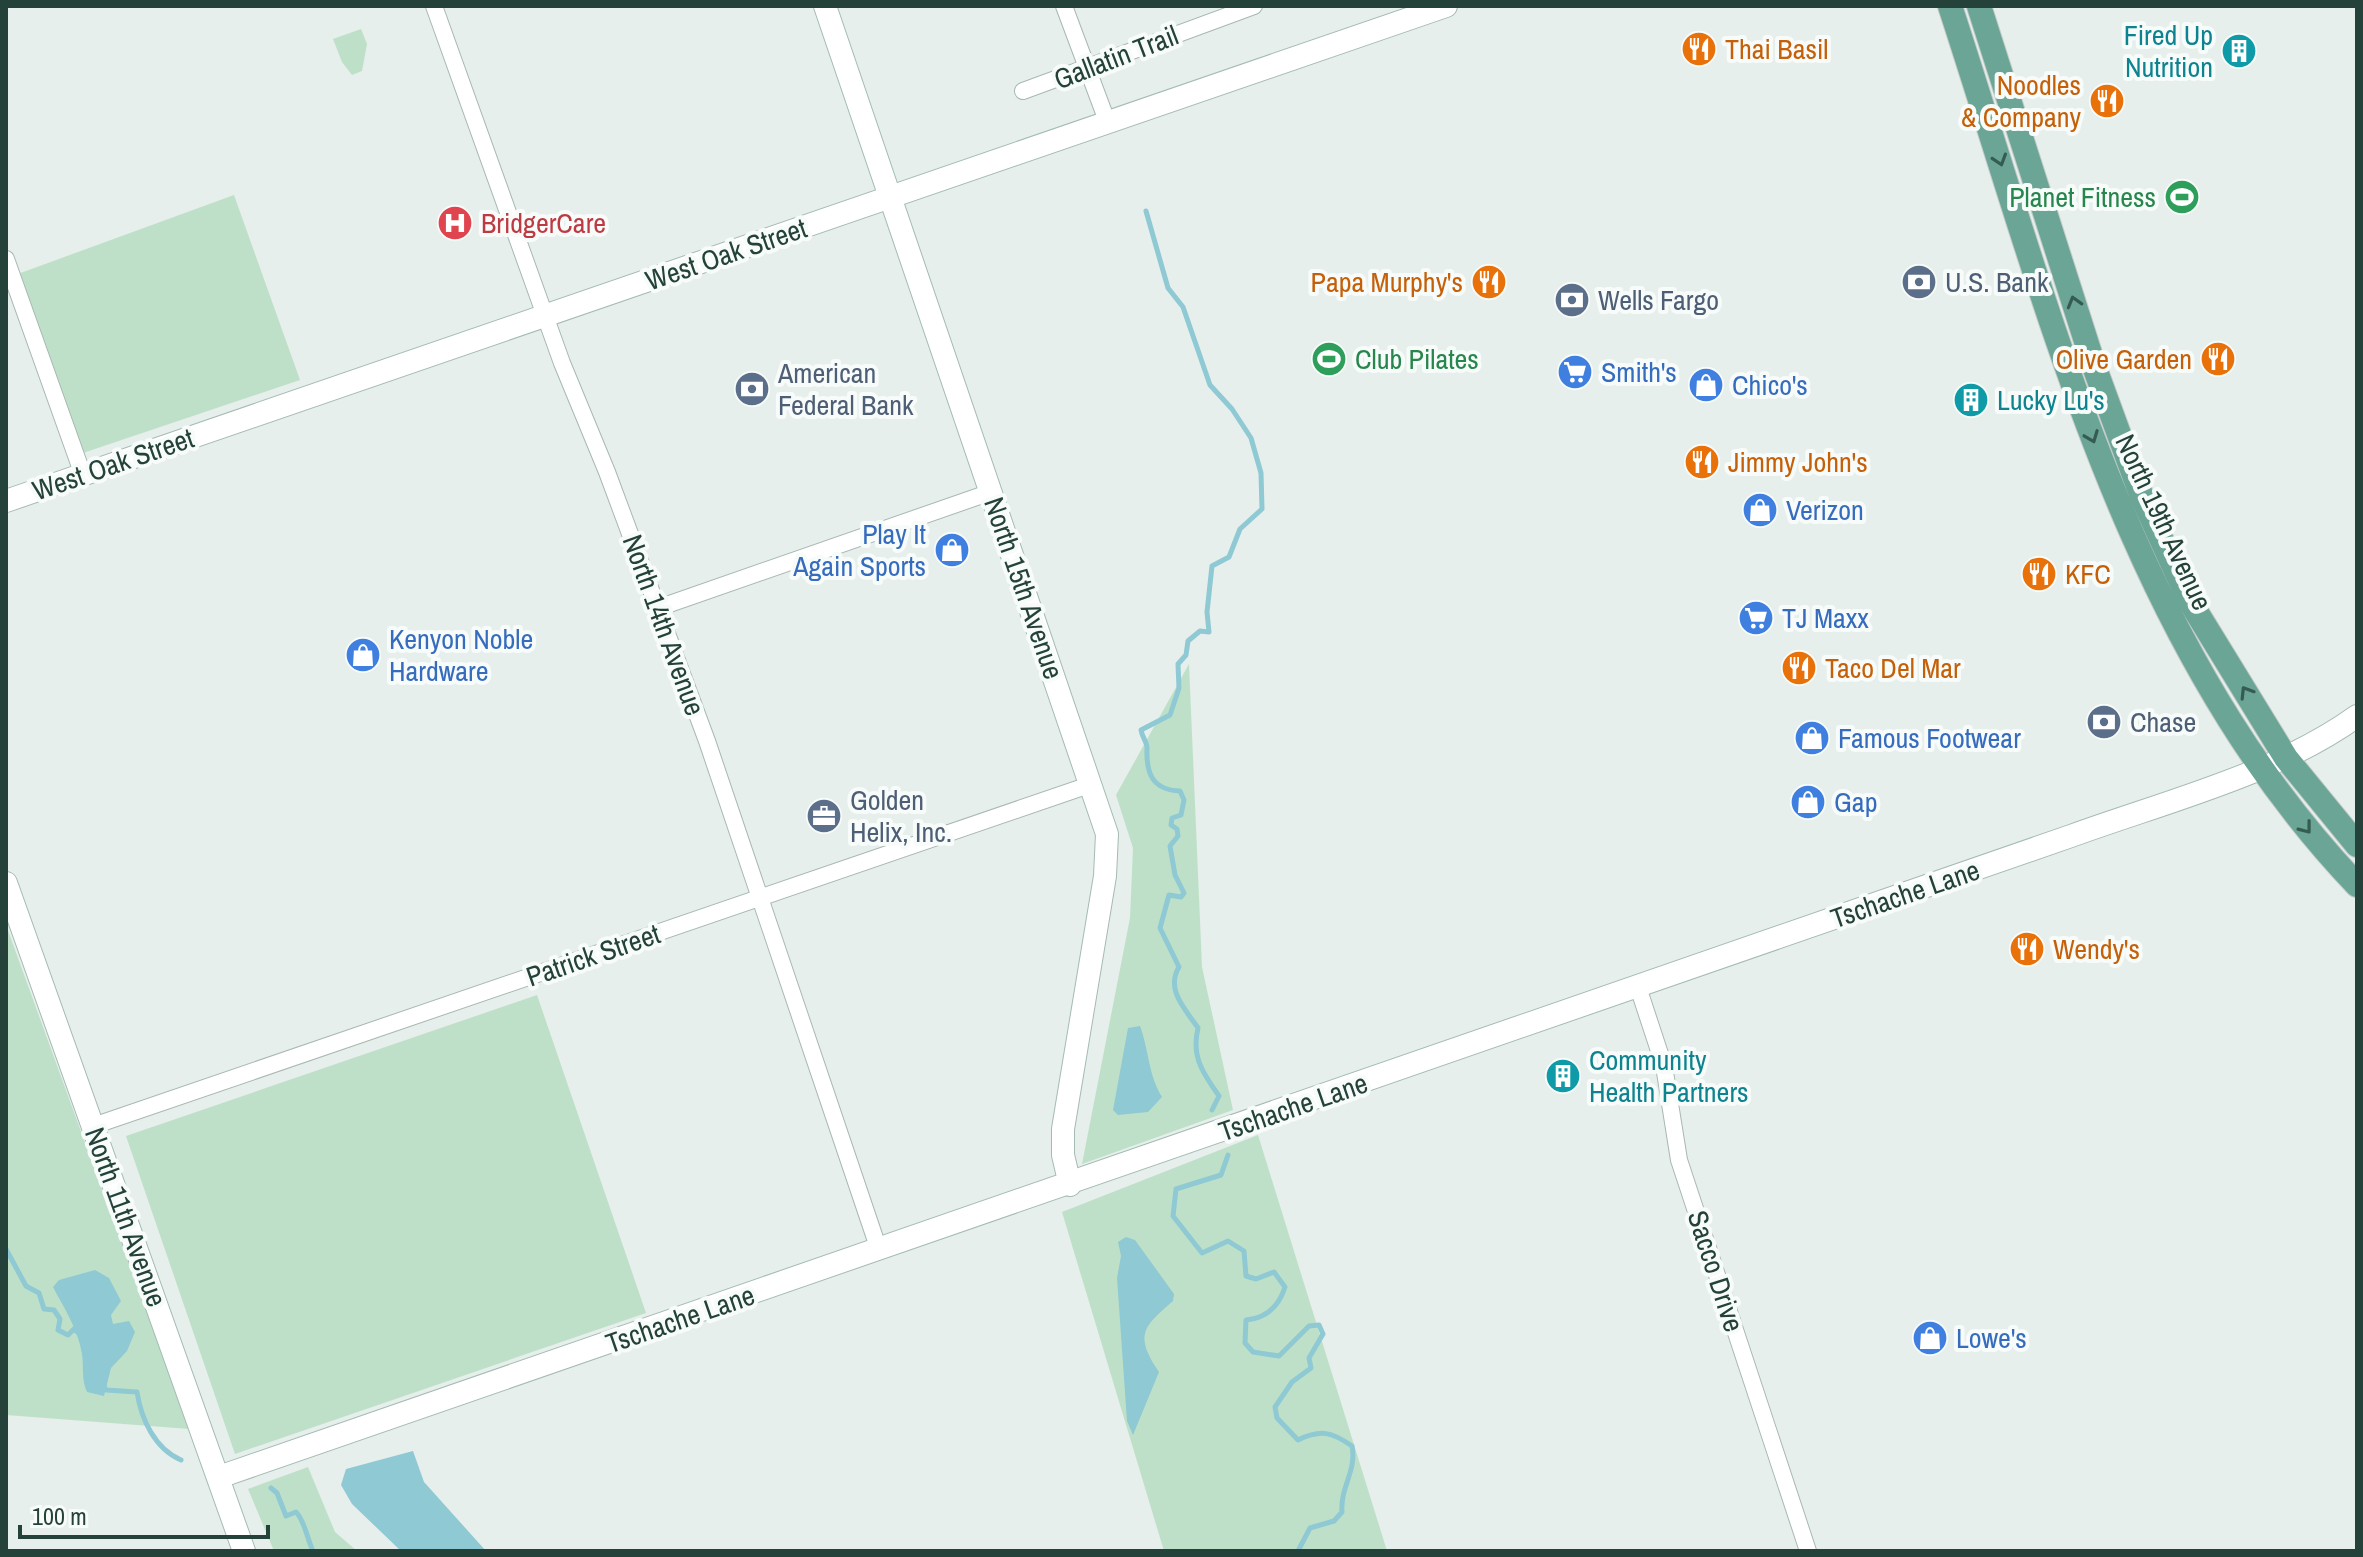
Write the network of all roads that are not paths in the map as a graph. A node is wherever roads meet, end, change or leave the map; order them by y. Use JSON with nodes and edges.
{"nodes":[{"id":1,"x":434,"y":6,"type":"edge"},
{"id":2,"x":825,"y":6,"type":"edge"},
{"id":3,"x":1064,"y":6,"type":"edge"},
{"id":4,"x":1254,"y":6,"type":"edge"},
{"id":5,"x":1446,"y":6,"type":"edge"},
{"id":6,"x":1950,"y":6,"type":"edge"},
{"id":7,"x":1979,"y":6,"type":"edge"},
{"id":8,"x":1089,"y":67,"type":"junction"},
{"id":9,"x":1023,"y":91,"type":"dead end"},
{"id":10,"x":1107,"y":121,"type":"junction"},
{"id":11,"x":889,"y":198,"type":"junction"},
{"id":12,"x":6,"y":259,"type":"edge"},
{"id":13,"x":546,"y":316,"type":"junction"},
{"id":14,"x":83,"y":475,"type":"junction"},
{"id":15,"x":991,"y":492,"type":"junction"},
{"id":16,"x":6,"y":501,"type":"edge"},
{"id":17,"x":658,"y":608,"type":"junction"},
{"id":18,"x":2357,"y":716,"type":"edge"},
{"id":19,"x":2286,"y":758,"type":"junction"},
{"id":20,"x":2259,"y":768,"type":"junction"},
{"id":21,"x":1092,"y":784,"type":"junction"},
{"id":22,"x":2357,"y":845,"type":"edge"},
{"id":23,"x":6,"y":883,"type":"edge"},
{"id":24,"x":2357,"y":885,"type":"edge"},
{"id":25,"x":759,"y":897,"type":"junction"},
{"id":26,"x":1638,"y":987,"type":"junction"},
{"id":27,"x":93,"y":1126,"type":"junction"},
{"id":28,"x":1070,"y":1185,"type":"junction"},
{"id":29,"x":879,"y":1250,"type":"junction"},
{"id":30,"x":219,"y":1477,"type":"junction"},
{"id":31,"x":244,"y":1551,"type":"edge"},
{"id":32,"x":1808,"y":1551,"type":"edge"}],
"edges":[{"from":1,"to":13,"type":"street","name":"North 14th Avenue"},
{"from":2,"to":11,"type":"street","name":"North 15th Avenue"},
{"from":3,"to":8,"type":"street"},
{"from":4,"to":8,"type":"street","name":"Gallatin Trail"},
{"from":5,"to":10,"type":"street","name":"West Oak Street"},
{"from":6,"to":20,"type":"main road","name":"North 19th Avenue","one_way":true},
{"from":19,"to":7,"type":"main road","name":"North 19th Avenue","one_way":true},
{"from":8,"to":9,"type":"street","name":"Gallatin Trail"},
{"from":8,"to":10,"type":"street"},
{"from":10,"to":11,"type":"street","name":"West Oak Street"},
{"from":11,"to":13,"type":"street","name":"West Oak Street"},
{"from":11,"to":15,"type":"street","name":"North 15th Avenue"},
{"from":12,"to":14,"type":"street"},
{"from":13,"to":14,"type":"street","name":"West Oak Street"},
{"from":13,"to":17,"type":"street","name":"North 14th Avenue"},
{"from":14,"to":16,"type":"street","name":"West Oak Street"},
{"from":15,"to":17,"type":"street"},
{"from":15,"to":21,"type":"street","name":"North 15th Avenue"},
{"from":17,"to":25,"type":"street","name":"North 14th Avenue"},
{"from":18,"to":19,"type":"street","name":"Tschache Lane"},
{"from":19,"to":20,"type":"street","name":"Tschache Lane"},
{"from":19,"to":22,"type":"main road","name":"North 19th Avenue"},
{"from":20,"to":24,"type":"main road","name":"North 19th Avenue","one_way":true},
{"from":20,"to":26,"type":"street","name":"Tschache Lane"},
{"from":21,"to":25,"type":"street","name":"Patrick Street"},
{"from":21,"to":28,"type":"street","name":"North 15th Avenue"},
{"from":23,"to":27,"type":"street","name":"North 11th Avenue"},
{"from":25,"to":27,"type":"street","name":"Patrick Street"},
{"from":25,"to":29,"type":"street","name":"North 14th Avenue"},
{"from":26,"to":28,"type":"street","name":"Tschache Lane"},
{"from":26,"to":32,"type":"street","name":"Sacco Drive"},
{"from":27,"to":30,"type":"street","name":"North 11th Avenue"},
{"from":28,"to":29,"type":"street","name":"Tschache Lane"},
{"from":29,"to":30,"type":"street","name":"Tschache Lane"},
{"from":30,"to":31,"type":"street","name":"North 11th Avenue"}]}
